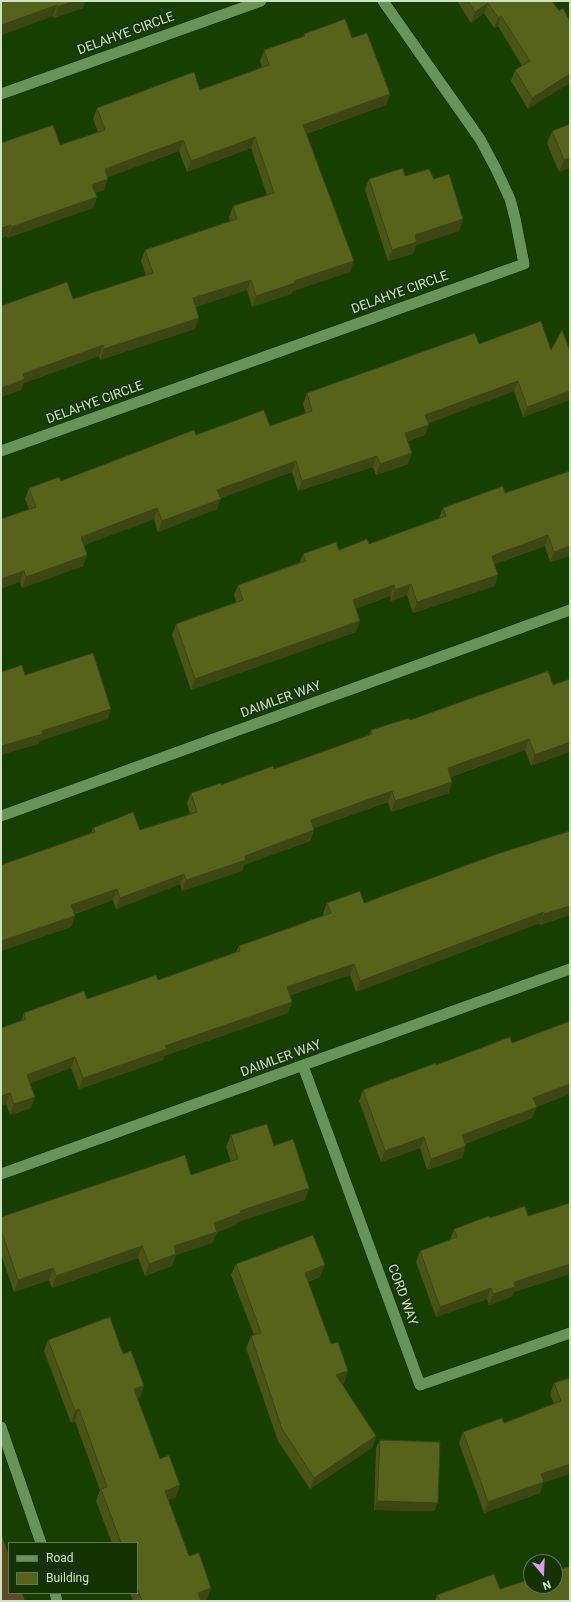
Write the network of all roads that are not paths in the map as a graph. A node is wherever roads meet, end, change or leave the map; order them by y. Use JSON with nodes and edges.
{"nodes":[{"id":1,"x":261,"y":1,"type":"edge"},
{"id":2,"x":383,"y":1,"type":"edge"},
{"id":3,"x":1,"y":94,"type":"edge"},
{"id":4,"x":1,"y":451,"type":"edge"},
{"id":5,"x":570,"y":610,"type":"edge"},
{"id":6,"x":1,"y":816,"type":"edge"},
{"id":7,"x":570,"y":969,"type":"edge"},
{"id":8,"x":304,"y":1066,"type":"junction"},
{"id":9,"x":1,"y":1174,"type":"edge"},
{"id":10,"x":570,"y":1333,"type":"edge"},
{"id":11,"x":1,"y":1427,"type":"edge"},
{"id":12,"x":41,"y":1542,"type":"edge"}],
"edges":[{"from":1,"to":3,"type":"street","name":"DELAHYE CIRCLE"},
{"from":2,"to":4,"type":"street","name":"DELAHYE CIRCLE"},
{"from":5,"to":6,"type":"street","name":"DAIMLER WAY"},
{"from":7,"to":8,"type":"street","name":"DAIMLER WAY"},
{"from":8,"to":9,"type":"street","name":"DAIMLER WAY"},
{"from":8,"to":10,"type":"street","name":"CORD WAY"},
{"from":11,"to":12,"type":"street"}]}
